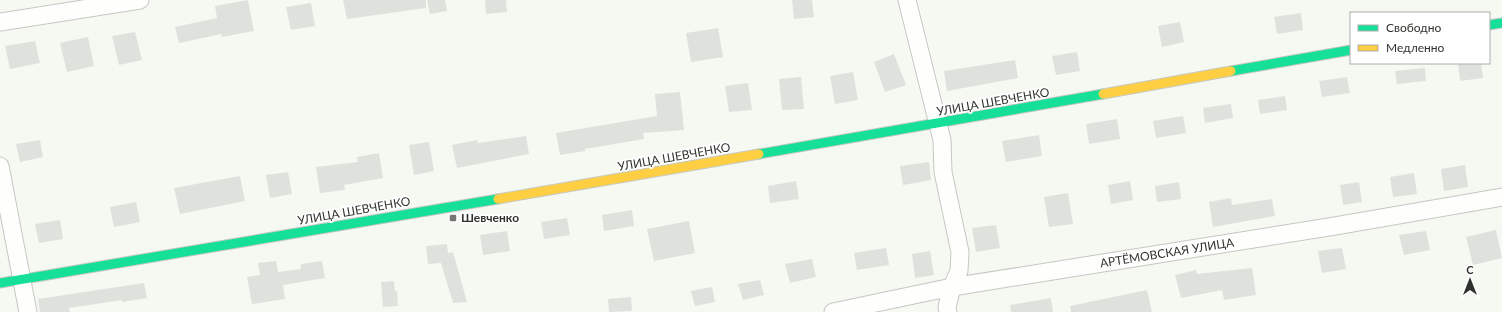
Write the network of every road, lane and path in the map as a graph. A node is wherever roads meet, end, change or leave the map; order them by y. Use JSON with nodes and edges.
{"nodes":[{"id":1,"x":140,"y":0,"type":"edge"},
{"id":2,"x":908,"y":0,"type":"edge"},
{"id":3,"x":0,"y":22,"type":"edge"},
{"id":4,"x":1502,"y":23,"type":"edge"},
{"id":5,"x":1490,"y":25,"type":"edge"},
{"id":6,"x":1350,"y":50,"type":"edge"},
{"id":7,"x":938,"y":124,"type":"junction"},
{"id":8,"x":0,"y":166,"type":"edge"},
{"id":9,"x":1502,"y":198,"type":"edge"},
{"id":10,"x":21,"y":279,"type":"junction"},
{"id":11,"x":0,"y":283,"type":"edge"},
{"id":12,"x":952,"y":287,"type":"junction"},
{"id":13,"x":28,"y":312,"type":"edge"},
{"id":14,"x":833,"y":312,"type":"edge"},
{"id":15,"x":948,"y":312,"type":"edge"}],
"edges":[{"from":1,"to":3,"type":"street"},
{"from":2,"to":7,"type":"street"},
{"from":4,"to":5,"type":"main road"},
{"from":6,"to":7,"type":"main road","name":"УЛИЦА ШЕВЧЕНКО"},
{"from":7,"to":10,"type":"main road","name":"УЛИЦА ШЕВЧЕНКО"},
{"from":7,"to":12,"type":"street"},
{"from":8,"to":10,"type":"street"},
{"from":9,"to":12,"type":"street","name":"АРТЁМОВСКАЯ УЛИЦА"},
{"from":10,"to":11,"type":"main road","name":"УЛИЦА ШЕВЧЕНКО"},
{"from":10,"to":13,"type":"street"},
{"from":12,"to":14,"type":"street","name":"АРТЁМОВСКАЯ УЛИЦА"},
{"from":12,"to":15,"type":"street"}]}
